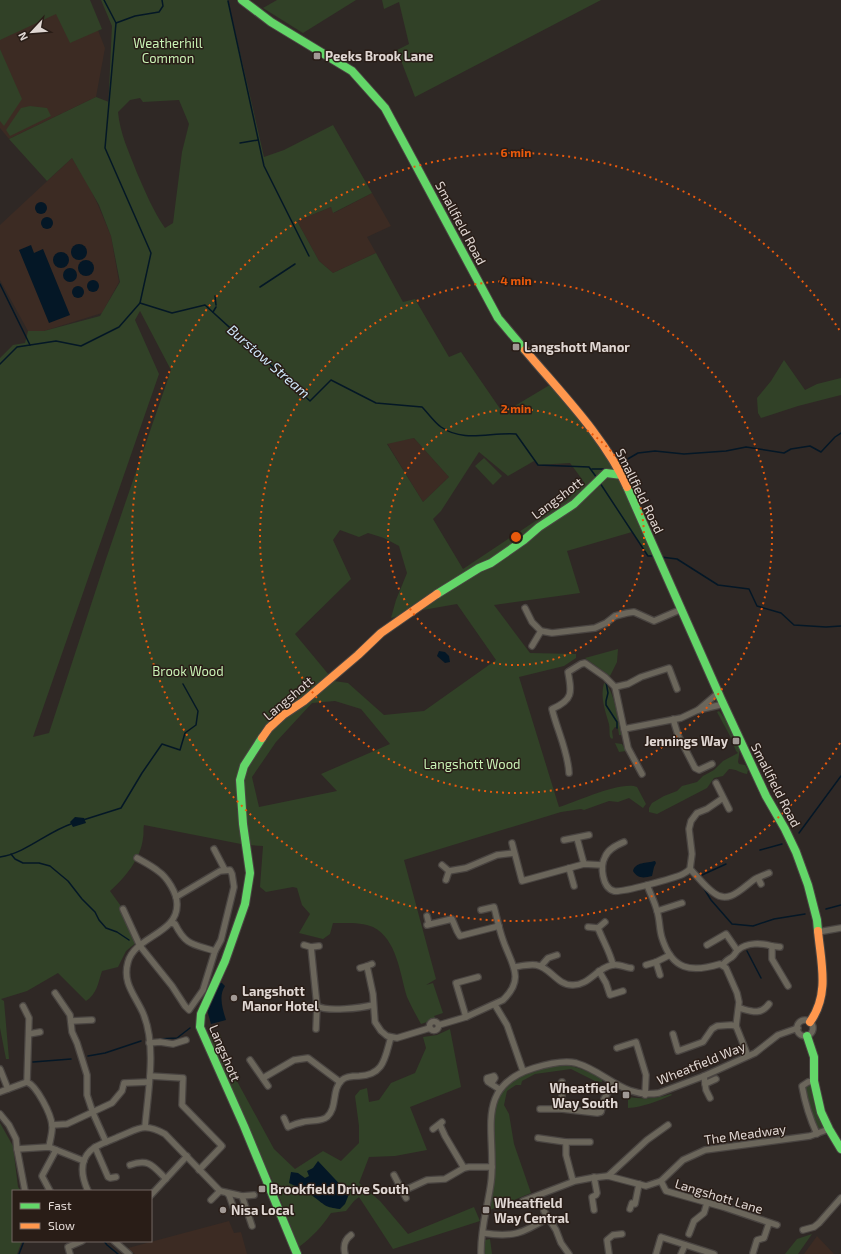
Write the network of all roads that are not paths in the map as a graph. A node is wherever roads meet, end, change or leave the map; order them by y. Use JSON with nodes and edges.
{"nodes":[{"id":1,"x":242,"y":0,"type":"edge"},
{"id":2,"x":622,"y":475,"type":"junction"},
{"id":3,"x":525,"y":608,"type":"dead end"},
{"id":4,"x":682,"y":609,"type":"junction"},
{"id":5,"x":541,"y":631,"type":"junction"},
{"id":6,"x":532,"y":646,"type":"dead end"},
{"id":7,"x":615,"y":687,"type":"junction"},
{"id":8,"x":677,"y":689,"type":"dead end"},
{"id":9,"x":718,"y":693,"type":"junction"},
{"id":10,"x":724,"y":704,"type":"junction"},
{"id":11,"x":698,"y":710,"type":"junction"},
{"id":12,"x":673,"y":719,"type":"junction"},
{"id":13,"x":624,"y":729,"type":"junction"},
{"id":14,"x":712,"y":764,"type":"dead end"},
{"id":15,"x":569,"y":773,"type":"dead end"},
{"id":16,"x":642,"y":774,"type":"dead end"},
{"id":17,"x":716,"y":783,"type":"dead end"},
{"id":18,"x":723,"y":798,"type":"junction"},
{"id":19,"x":729,"y":808,"type":"dead end"},
{"id":20,"x":589,"y":835,"type":"dead end"},
{"id":21,"x":577,"y":838,"type":"junction"},
{"id":22,"x":564,"y":840,"type":"dead end"},
{"id":23,"x":624,"y":842,"type":"dead end"},
{"id":24,"x":512,"y":843,"type":"dead end"},
{"id":25,"x":214,"y":849,"type":"dead end"},
{"id":26,"x":514,"y":853,"type":"junction"},
{"id":27,"x":137,"y":858,"type":"dead end"},
{"id":28,"x":584,"y":864,"type":"junction"},
{"id":29,"x":442,"y":865,"type":"dead end"},
{"id":30,"x":602,"y":865,"type":"junction"},
{"id":31,"x":569,"y":868,"type":"junction"},
{"id":32,"x":690,"y":869,"type":"junction"},
{"id":33,"x":225,"y":870,"type":"junction"},
{"id":34,"x":448,"y":871,"type":"junction"},
{"id":35,"x":769,"y":873,"type":"dead end"},
{"id":36,"x":758,"y":878,"type":"junction"},
{"id":37,"x":446,"y":880,"type":"dead end"},
{"id":38,"x":522,"y":881,"type":"junction"},
{"id":39,"x":761,"y":884,"type":"dead end"},
{"id":40,"x":647,"y":885,"type":"junction"},
{"id":41,"x":574,"y":886,"type":"dead end"},
{"id":42,"x":523,"y":888,"type":"dead end"},
{"id":43,"x":176,"y":897,"type":"junction"},
{"id":44,"x":682,"y":902,"type":"dead end"},
{"id":45,"x":123,"y":909,"type":"dead end"},
{"id":46,"x":481,"y":910,"type":"dead end"},
{"id":47,"x":657,"y":911,"type":"junction"},
{"id":48,"x":428,"y":916,"type":"dead end"},
{"id":49,"x":605,"y":922,"type":"dead end"},
{"id":50,"x":171,"y":923,"type":"junction"},
{"id":51,"x":498,"y":926,"type":"junction"},
{"id":52,"x":588,"y":927,"type":"dead end"},
{"id":53,"x":598,"y":928,"type":"junction"},
{"id":54,"x":841,"y":928,"type":"edge"},
{"id":55,"x":818,"y":932,"type":"junction"},
{"id":56,"x":304,"y":945,"type":"dead end"},
{"id":57,"x":707,"y":945,"type":"dead end"},
{"id":58,"x":140,"y":946,"type":"junction"},
{"id":59,"x":319,"y":946,"type":"dead end"},
{"id":60,"x":772,"y":946,"type":"junction"},
{"id":61,"x":310,"y":947,"type":"junction"},
{"id":62,"x":780,"y":947,"type":"dead end"},
{"id":63,"x":737,"y":950,"type":"junction"},
{"id":64,"x":215,"y":951,"type":"junction"},
{"id":65,"x":557,"y":954,"type":"dead end"},
{"id":66,"x":670,"y":955,"type":"junction"},
{"id":67,"x":656,"y":962,"type":"junction"},
{"id":68,"x":613,"y":965,"type":"junction"},
{"id":69,"x":646,"y":965,"type":"dead end"},
{"id":70,"x":723,"y":965,"type":"junction"},
{"id":71,"x":541,"y":966,"type":"junction"},
{"id":72,"x":360,"y":968,"type":"dead end"},
{"id":73,"x":514,"y":968,"type":"junction"},
{"id":74,"x":631,"y":968,"type":"dead end"},
{"id":75,"x":599,"y":971,"type":"junction"},
{"id":76,"x":660,"y":975,"type":"dead end"},
{"id":77,"x":478,"y":977,"type":"dead end"},
{"id":78,"x":788,"y":986,"type":"dead end"},
{"id":79,"x":622,"y":991,"type":"dead end"},
{"id":80,"x":55,"y":992,"type":"dead end"},
{"id":81,"x":495,"y":1004,"type":"junction"},
{"id":82,"x":769,"y":1004,"type":"dead end"},
{"id":83,"x":23,"y":1006,"type":"dead end"},
{"id":84,"x":373,"y":1006,"type":"junction"},
{"id":85,"x":319,"y":1007,"type":"junction"},
{"id":86,"x":739,"y":1008,"type":"junction"},
{"id":87,"x":466,"y":1017,"type":"junction"},
{"id":88,"x":92,"y":1020,"type":"dead end"},
{"id":89,"x":71,"y":1021,"type":"junction"},
{"id":90,"x":810,"y":1022,"type":"junction"},
{"id":91,"x":736,"y":1026,"type":"junction"},
{"id":92,"x":798,"y":1028,"type":"junction"},
{"id":93,"x":316,"y":1029,"type":"dead end"},
{"id":94,"x":40,"y":1032,"type":"dead end"},
{"id":95,"x":29,"y":1034,"type":"junction"},
{"id":96,"x":673,"y":1034,"type":"dead end"},
{"id":97,"x":807,"y":1036,"type":"junction"},
{"id":98,"x":391,"y":1037,"type":"junction"},
{"id":99,"x":186,"y":1040,"type":"dead end"},
{"id":100,"x":150,"y":1043,"type":"junction"},
{"id":101,"x":617,"y":1048,"type":"dead end"},
{"id":102,"x":748,"y":1056,"type":"junction"},
{"id":103,"x":250,"y":1060,"type":"dead end"},
{"id":104,"x":0,"y":1069,"type":"edge"},
{"id":105,"x":523,"y":1071,"type":"junction"},
{"id":106,"x":704,"y":1076,"type":"junction"},
{"id":107,"x":264,"y":1078,"type":"junction"},
{"id":108,"x":149,"y":1079,"type":"junction"},
{"id":109,"x":716,"y":1079,"type":"dead end"},
{"id":110,"x":814,"y":1081,"type":"junction"},
{"id":111,"x":27,"y":1082,"type":"junction"},
{"id":112,"x":340,"y":1082,"type":"junction"},
{"id":113,"x":562,"y":1082,"type":"dead end"},
{"id":114,"x":613,"y":1083,"type":"junction"},
{"id":115,"x":491,"y":1084,"type":"dead end"},
{"id":116,"x":705,"y":1084,"type":"junction"},
{"id":117,"x":268,"y":1086,"type":"dead end"},
{"id":118,"x":8,"y":1089,"type":"junction"},
{"id":119,"x":499,"y":1089,"type":"junction"},
{"id":120,"x":0,"y":1092,"type":"edge"},
{"id":121,"x":645,"y":1094,"type":"junction"},
{"id":122,"x":710,"y":1098,"type":"dead end"},
{"id":123,"x":540,"y":1109,"type":"dead end"},
{"id":124,"x":562,"y":1109,"type":"junction"},
{"id":125,"x":93,"y":1113,"type":"junction"},
{"id":126,"x":0,"y":1114,"type":"edge"},
{"id":127,"x":284,"y":1118,"type":"dead end"},
{"id":128,"x":52,"y":1125,"type":"junction"},
{"id":129,"x":668,"y":1125,"type":"dead end"},
{"id":130,"x":145,"y":1127,"type":"junction"},
{"id":131,"x":433,"y":1129,"type":"dead end"},
{"id":132,"x":829,"y":1129,"type":"junction"},
{"id":133,"x":817,"y":1134,"type":"junction"},
{"id":134,"x":538,"y":1138,"type":"dead end"},
{"id":135,"x":106,"y":1142,"type":"junction"},
{"id":136,"x":566,"y":1142,"type":"junction"},
{"id":137,"x":590,"y":1142,"type":"dead end"},
{"id":138,"x":49,"y":1147,"type":"junction"},
{"id":139,"x":95,"y":1147,"type":"junction"},
{"id":140,"x":17,"y":1148,"type":"junction"},
{"id":141,"x":841,"y":1149,"type":"edge"},
{"id":142,"x":56,"y":1150,"type":"junction"},
{"id":143,"x":186,"y":1156,"type":"junction"},
{"id":144,"x":84,"y":1161,"type":"junction"},
{"id":145,"x":130,"y":1165,"type":"dead end"},
{"id":146,"x":492,"y":1167,"type":"junction"},
{"id":147,"x":464,"y":1168,"type":"junction"},
{"id":148,"x":199,"y":1170,"type":"junction"},
{"id":149,"x":394,"y":1175,"type":"dead end"},
{"id":150,"x":608,"y":1176,"type":"junction"},
{"id":151,"x":116,"y":1177,"type":"dead end"},
{"id":152,"x":594,"y":1177,"type":"junction"},
{"id":153,"x":166,"y":1179,"type":"junction"},
{"id":154,"x":574,"y":1181,"type":"junction"},
{"id":155,"x":661,"y":1181,"type":"junction"},
{"id":156,"x":639,"y":1184,"type":"junction"},
{"id":157,"x":25,"y":1190,"type":"edge"},
{"id":158,"x":49,"y":1190,"type":"edge"},
{"id":159,"x":88,"y":1190,"type":"edge"},
{"id":160,"x":220,"y":1191,"type":"junction"},
{"id":161,"x":403,"y":1191,"type":"junction"},
{"id":162,"x":227,"y":1193,"type":"junction"},
{"id":163,"x":152,"y":1194,"type":"edge"},
{"id":164,"x":254,"y":1195,"type":"dead end"},
{"id":165,"x":242,"y":1196,"type":"junction"},
{"id":166,"x":406,"y":1198,"type":"dead end"},
{"id":167,"x":841,"y":1198,"type":"edge"},
{"id":168,"x":211,"y":1200,"type":"dead end"},
{"id":169,"x":523,"y":1201,"type":"dead end"},
{"id":170,"x":707,"y":1203,"type":"junction"},
{"id":171,"x":630,"y":1209,"type":"dead end"},
{"id":172,"x":594,"y":1210,"type":"dead end"},
{"id":173,"x":544,"y":1211,"type":"dead end"},
{"id":174,"x":235,"y":1212,"type":"dead end"},
{"id":175,"x":548,"y":1218,"type":"junction"},
{"id":176,"x":769,"y":1223,"type":"junction"},
{"id":177,"x":252,"y":1226,"type":"dead end"},
{"id":178,"x":777,"y":1226,"type":"dead end"},
{"id":179,"x":803,"y":1230,"type":"dead end"},
{"id":180,"x":483,"y":1233,"type":"junction"},
{"id":181,"x":622,"y":1234,"type":"dead end"},
{"id":182,"x":689,"y":1234,"type":"dead end"},
{"id":183,"x":351,"y":1235,"type":"dead end"},
{"id":184,"x":77,"y":1242,"type":"edge"},
{"id":185,"x":115,"y":1242,"type":"edge"},
{"id":186,"x":66,"y":1244,"type":"edge"},
{"id":187,"x":685,"y":1245,"type":"junction"},
{"id":188,"x":752,"y":1253,"type":"edge"},
{"id":189,"x":70,"y":1254,"type":"edge"},
{"id":190,"x":129,"y":1254,"type":"edge"},
{"id":191,"x":297,"y":1254,"type":"edge"},
{"id":192,"x":345,"y":1254,"type":"edge"},
{"id":193,"x":481,"y":1254,"type":"edge"},
{"id":194,"x":568,"y":1254,"type":"edge"},
{"id":195,"x":609,"y":1254,"type":"edge"},
{"id":196,"x":656,"y":1254,"type":"edge"},
{"id":197,"x":681,"y":1254,"type":"edge"},
{"id":198,"x":714,"y":1254,"type":"edge"}],
"edges":[{"from":1,"to":2,"type":"street","name":"Smallfield Road"},
{"from":2,"to":4,"type":"street","name":"Smallfield Road"},
{"from":2,"to":191,"type":"street","name":"Langshott"},
{"from":3,"to":5,"type":"street"},
{"from":4,"to":5,"type":"street"},
{"from":4,"to":9,"type":"street","name":"Smallfield Road"},
{"from":5,"to":6,"type":"street"},
{"from":7,"to":8,"type":"street"},
{"from":7,"to":13,"type":"street"},
{"from":7,"to":15,"type":"street"},
{"from":9,"to":10,"type":"street","name":"Smallfield Road"},
{"from":9,"to":11,"type":"street"},
{"from":10,"to":11,"type":"street"},
{"from":10,"to":55,"type":"street","name":"Smallfield Road"},
{"from":11,"to":12,"type":"street"},
{"from":12,"to":13,"type":"street"},
{"from":12,"to":14,"type":"street"},
{"from":13,"to":16,"type":"street"},
{"from":17,"to":18,"type":"street"},
{"from":18,"to":19,"type":"street"},
{"from":18,"to":32,"type":"street"},
{"from":20,"to":21,"type":"street"},
{"from":21,"to":22,"type":"street"},
{"from":21,"to":28,"type":"street"},
{"from":23,"to":30,"type":"street"},
{"from":24,"to":26,"type":"street"},
{"from":25,"to":33,"type":"street"},
{"from":26,"to":34,"type":"street"},
{"from":26,"to":38,"type":"street"},
{"from":27,"to":43,"type":"street"},
{"from":28,"to":30,"type":"street"},
{"from":28,"to":31,"type":"street"},
{"from":29,"to":34,"type":"street"},
{"from":30,"to":40,"type":"street"},
{"from":31,"to":38,"type":"street"},
{"from":31,"to":41,"type":"street"},
{"from":32,"to":36,"type":"street"},
{"from":32,"to":40,"type":"street"},
{"from":33,"to":43,"type":"street"},
{"from":33,"to":64,"type":"street"},
{"from":34,"to":37,"type":"street"},
{"from":35,"to":36,"type":"street"},
{"from":36,"to":39,"type":"street"},
{"from":38,"to":42,"type":"street"},
{"from":40,"to":47,"type":"street"},
{"from":43,"to":50,"type":"street"},
{"from":44,"to":47,"type":"street"},
{"from":45,"to":58,"type":"street"},
{"from":46,"to":51,"type":"street"},
{"from":47,"to":66,"type":"street"},
{"from":48,"to":51,"type":"street"},
{"from":49,"to":53,"type":"street"},
{"from":50,"to":58,"type":"street"},
{"from":50,"to":64,"type":"street"},
{"from":51,"to":73,"type":"street"},
{"from":52,"to":53,"type":"street"},
{"from":53,"to":68,"type":"street"},
{"from":54,"to":55,"type":"street"},
{"from":55,"to":90,"type":"street","name":"Smallfield Road"},
{"from":56,"to":61,"type":"street"},
{"from":57,"to":63,"type":"street"},
{"from":58,"to":64,"type":"street"},
{"from":58,"to":100,"type":"street"},
{"from":59,"to":61,"type":"street"},
{"from":60,"to":62,"type":"street"},
{"from":60,"to":63,"type":"street"},
{"from":60,"to":78,"type":"street"},
{"from":61,"to":85,"type":"street"},
{"from":63,"to":70,"type":"street"},
{"from":65,"to":71,"type":"street"},
{"from":66,"to":67,"type":"street"},
{"from":66,"to":70,"type":"street"},
{"from":67,"to":69,"type":"street"},
{"from":67,"to":76,"type":"street"},
{"from":68,"to":74,"type":"street"},
{"from":68,"to":75,"type":"street"},
{"from":70,"to":86,"type":"street"},
{"from":71,"to":73,"type":"street"},
{"from":71,"to":75,"type":"street"},
{"from":72,"to":84,"type":"street"},
{"from":73,"to":81,"type":"street"},
{"from":75,"to":79,"type":"street"},
{"from":77,"to":87,"type":"street"},
{"from":80,"to":89,"type":"street"},
{"from":81,"to":87,"type":"street"},
{"from":81,"to":105,"type":"street"},
{"from":82,"to":86,"type":"street"},
{"from":83,"to":95,"type":"street"},
{"from":84,"to":85,"type":"street"},
{"from":84,"to":98,"type":"street"},
{"from":85,"to":93,"type":"street"},
{"from":86,"to":91,"type":"street"},
{"from":87,"to":98,"type":"street"},
{"from":88,"to":89,"type":"street"},
{"from":89,"to":125,"type":"street"},
{"from":90,"to":92,"type":"street"},
{"from":90,"to":97,"type":"street"},
{"from":91,"to":96,"type":"street"},
{"from":91,"to":102,"type":"street"},
{"from":92,"to":97,"type":"street"},
{"from":92,"to":102,"type":"street","name":"Wheatfield Way"},
{"from":94,"to":95,"type":"street"},
{"from":95,"to":111,"type":"street"},
{"from":97,"to":110,"type":"street"},
{"from":98,"to":112,"type":"street"},
{"from":99,"to":100,"type":"street"},
{"from":100,"to":108,"type":"street"},
{"from":101,"to":121,"type":"street"},
{"from":102,"to":106,"type":"street","name":"Wheatfield Way"},
{"from":103,"to":107,"type":"street"},
{"from":104,"to":118,"type":"street"},
{"from":105,"to":114,"type":"street","name":"Wheatfield Way"},
{"from":105,"to":119,"type":"street","name":"Wheatfield Way"},
{"from":106,"to":116,"type":"street"},
{"from":106,"to":121,"type":"street","name":"Wheatfield Way"},
{"from":107,"to":112,"type":"street"},
{"from":107,"to":117,"type":"street"},
{"from":108,"to":125,"type":"street"},
{"from":108,"to":130,"type":"street"},
{"from":108,"to":148,"type":"street"},
{"from":109,"to":116,"type":"street"},
{"from":110,"to":132,"type":"street"},
{"from":110,"to":133,"type":"street"},
{"from":111,"to":118,"type":"street"},
{"from":111,"to":128,"type":"street"},
{"from":112,"to":127,"type":"street"},
{"from":113,"to":124,"type":"street"},
{"from":114,"to":121,"type":"street","name":"Wheatfield Way"},
{"from":114,"to":124,"type":"street"},
{"from":115,"to":119,"type":"street"},
{"from":116,"to":122,"type":"street"},
{"from":118,"to":120,"type":"street"},
{"from":119,"to":146,"type":"street"},
{"from":123,"to":124,"type":"street"},
{"from":125,"to":128,"type":"street"},
{"from":125,"to":135,"type":"street"},
{"from":126,"to":140,"type":"street"},
{"from":128,"to":138,"type":"street"},
{"from":129,"to":150,"type":"street"},
{"from":130,"to":135,"type":"street"},
{"from":130,"to":143,"type":"street"},
{"from":131,"to":147,"type":"street"},
{"from":132,"to":133,"type":"street","name":"The Meadway"},
{"from":132,"to":141,"type":"street"},
{"from":133,"to":155,"type":"street","name":"The Meadway"},
{"from":134,"to":136,"type":"street"},
{"from":135,"to":139,"type":"street"},
{"from":136,"to":137,"type":"street"},
{"from":136,"to":154,"type":"street"},
{"from":138,"to":140,"type":"street"},
{"from":138,"to":142,"type":"street"},
{"from":139,"to":144,"type":"street"},
{"from":139,"to":151,"type":"street"},
{"from":140,"to":157,"type":"street"},
{"from":142,"to":144,"type":"street"},
{"from":142,"to":158,"type":"street"},
{"from":143,"to":148,"type":"street"},
{"from":143,"to":153,"type":"street"},
{"from":144,"to":159,"type":"street"},
{"from":145,"to":153,"type":"street"},
{"from":146,"to":147,"type":"street"},
{"from":146,"to":180,"type":"street"},
{"from":147,"to":161,"type":"street"},
{"from":148,"to":160,"type":"street"},
{"from":149,"to":161,"type":"street"},
{"from":150,"to":152,"type":"street","name":"Langshott Lane"},
{"from":150,"to":156,"type":"street","name":"Langshott Lane"},
{"from":152,"to":154,"type":"street","name":"Langshott Lane"},
{"from":152,"to":172,"type":"street"},
{"from":153,"to":163,"type":"street"},
{"from":154,"to":169,"type":"street","name":"Langshott Lane"},
{"from":155,"to":156,"type":"street","name":"Langshott Lane"},
{"from":155,"to":170,"type":"street","name":"Langshott Lane"},
{"from":156,"to":171,"type":"street"},
{"from":160,"to":162,"type":"street"},
{"from":160,"to":168,"type":"street"},
{"from":161,"to":166,"type":"street"},
{"from":162,"to":165,"type":"street"},
{"from":162,"to":174,"type":"street"},
{"from":164,"to":165,"type":"street"},
{"from":165,"to":177,"type":"street"},
{"from":167,"to":179,"type":"street"},
{"from":170,"to":176,"type":"street","name":"Langshott Lane"},
{"from":170,"to":182,"type":"street"},
{"from":173,"to":175,"type":"street"},
{"from":175,"to":180,"type":"street"},
{"from":175,"to":194,"type":"street"},
{"from":176,"to":178,"type":"street","name":"Langshott Lane"},
{"from":176,"to":188,"type":"street"},
{"from":180,"to":193,"type":"street"},
{"from":181,"to":195,"type":"street"},
{"from":183,"to":192,"type":"street"},
{"from":184,"to":186,"type":"street"},
{"from":185,"to":190,"type":"street"},
{"from":186,"to":189,"type":"street"},
{"from":187,"to":196,"type":"street"},
{"from":187,"to":197,"type":"street"},
{"from":187,"to":198,"type":"street"}]}
